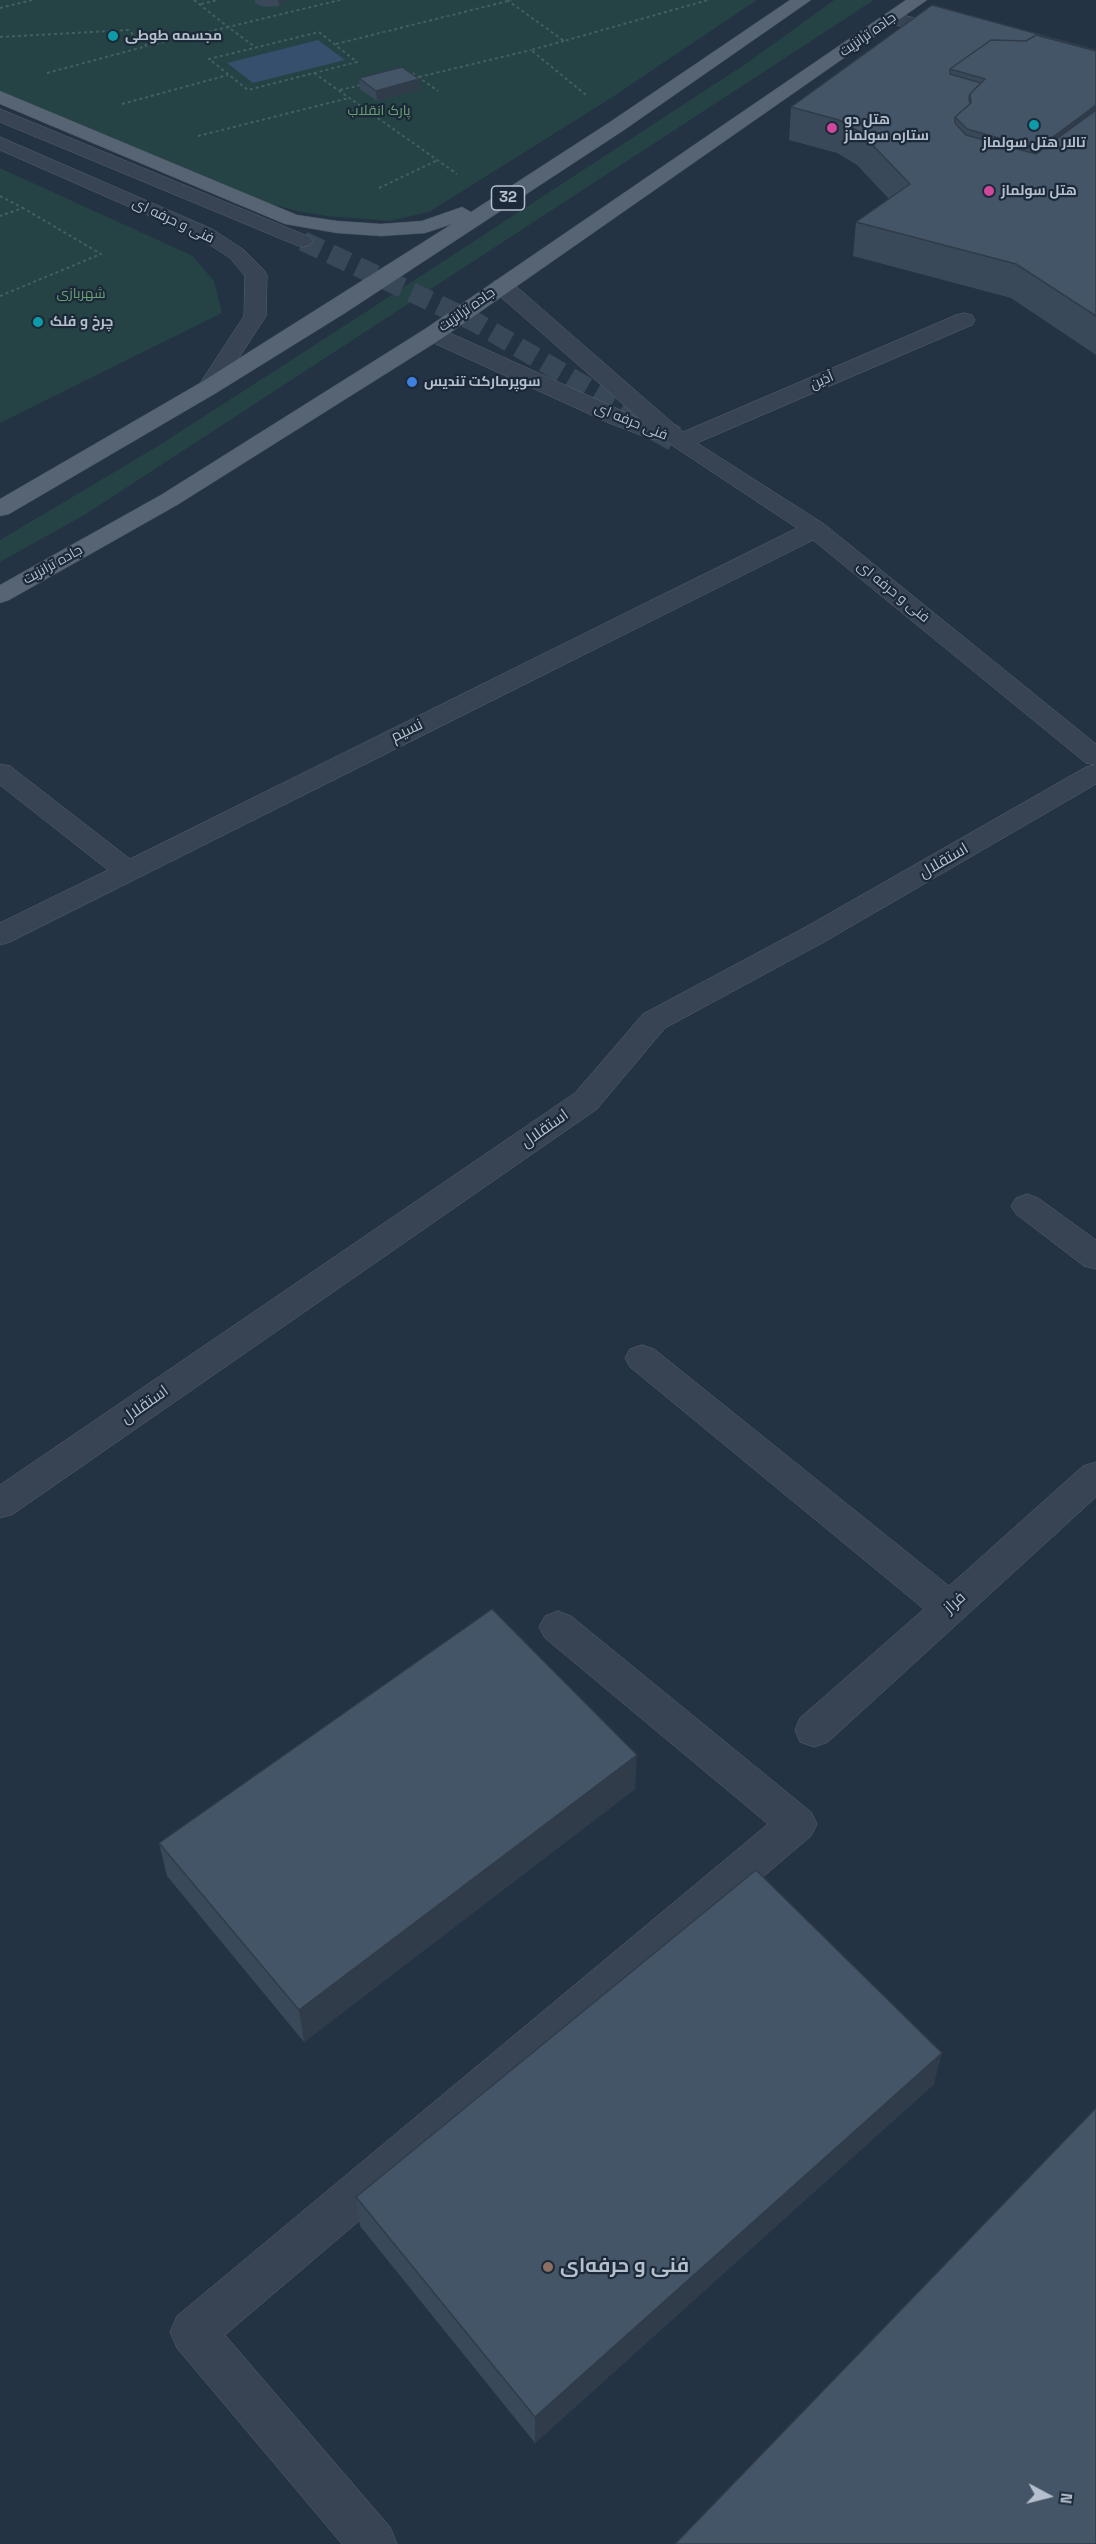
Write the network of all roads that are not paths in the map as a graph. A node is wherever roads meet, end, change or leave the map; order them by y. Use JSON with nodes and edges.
{"nodes":[{"id":1,"x":802,"y":0,"type":"edge"},
{"id":2,"x":918,"y":0,"type":"edge"},
{"id":3,"x":892,"y":18,"type":"junction"},
{"id":4,"x":971,"y":40,"type":"edge"},
{"id":5,"x":0,"y":97,"type":"edge"},
{"id":6,"x":0,"y":115,"type":"edge"},
{"id":7,"x":0,"y":143,"type":"edge"},
{"id":8,"x":514,"y":194,"type":"junction"},
{"id":9,"x":303,"y":241,"type":"tunnel mouth"},
{"id":10,"x":502,"y":286,"type":"junction"},
{"id":11,"x":964,"y":320,"type":"dead end"},
{"id":12,"x":433,"y":334,"type":"junction"},
{"id":13,"x":208,"y":388,"type":"junction"},
{"id":14,"x":680,"y":442,"type":"junction"},
{"id":15,"x":0,"y":509,"type":"edge"},
{"id":16,"x":815,"y":529,"type":"junction"},
{"id":17,"x":0,"y":595,"type":"edge"},
{"id":18,"x":1096,"y":757,"type":"edge"},
{"id":19,"x":0,"y":772,"type":"edge"},
{"id":20,"x":1096,"y":773,"type":"edge"},
{"id":21,"x":127,"y":870,"type":"junction"},
{"id":22,"x":0,"y":935,"type":"edge"},
{"id":23,"x":1027,"y":1206,"type":"dead end"},
{"id":24,"x":1096,"y":1257,"type":"edge"},
{"id":25,"x":642,"y":1358,"type":"dead end"},
{"id":26,"x":1096,"y":1476,"type":"edge"},
{"id":27,"x":0,"y":1504,"type":"edge"},
{"id":28,"x":949,"y":1608,"type":"junction"},
{"id":29,"x":558,"y":1627,"type":"dead end"},
{"id":30,"x":814,"y":1730,"type":"dead end"},
{"id":31,"x":373,"y":2544,"type":"edge"}],
"edges":[{"from":1,"to":8,"type":"main road","number":"32"},
{"from":2,"to":3,"type":"main road","name":"جاده ترانزیت"},
{"from":3,"to":4,"type":"street"},
{"from":3,"to":10,"type":"main road","name":"جاده ترانزیت"},
{"from":5,"to":8,"type":"main road"},
{"from":6,"to":9,"type":"street"},
{"from":7,"to":13,"type":"street","name":"فنی و حرفه ای"},
{"from":8,"to":13,"type":"main road","number":"32"},
{"from":10,"to":12,"type":"main road","name":"جاده ترانزیت"},
{"from":10,"to":14,"type":"street","name":"فنی حرفه ای"},
{"from":11,"to":14,"type":"street","name":"آذین"},
{"from":12,"to":14,"type":"street","name":"فنی حرفه ای"},
{"from":12,"to":17,"type":"main road","name":"جاده ترانزیت"},
{"from":13,"to":15,"type":"main road","number":"32"},
{"from":14,"to":16,"type":"street","name":"فنی و حرفه ای"},
{"from":16,"to":18,"type":"street","name":"فنی و حرفه ای"},
{"from":16,"to":21,"type":"street","name":"نسيم"},
{"from":19,"to":21,"type":"street"},
{"from":20,"to":27,"type":"street","name":"استقلال"},
{"from":21,"to":22,"type":"street","name":"نسيم"},
{"from":23,"to":24,"type":"street"},
{"from":25,"to":28,"type":"street"},
{"from":26,"to":28,"type":"street","name":"فراز"},
{"from":28,"to":30,"type":"street","name":"فراز"},
{"from":29,"to":31,"type":"street"}]}
